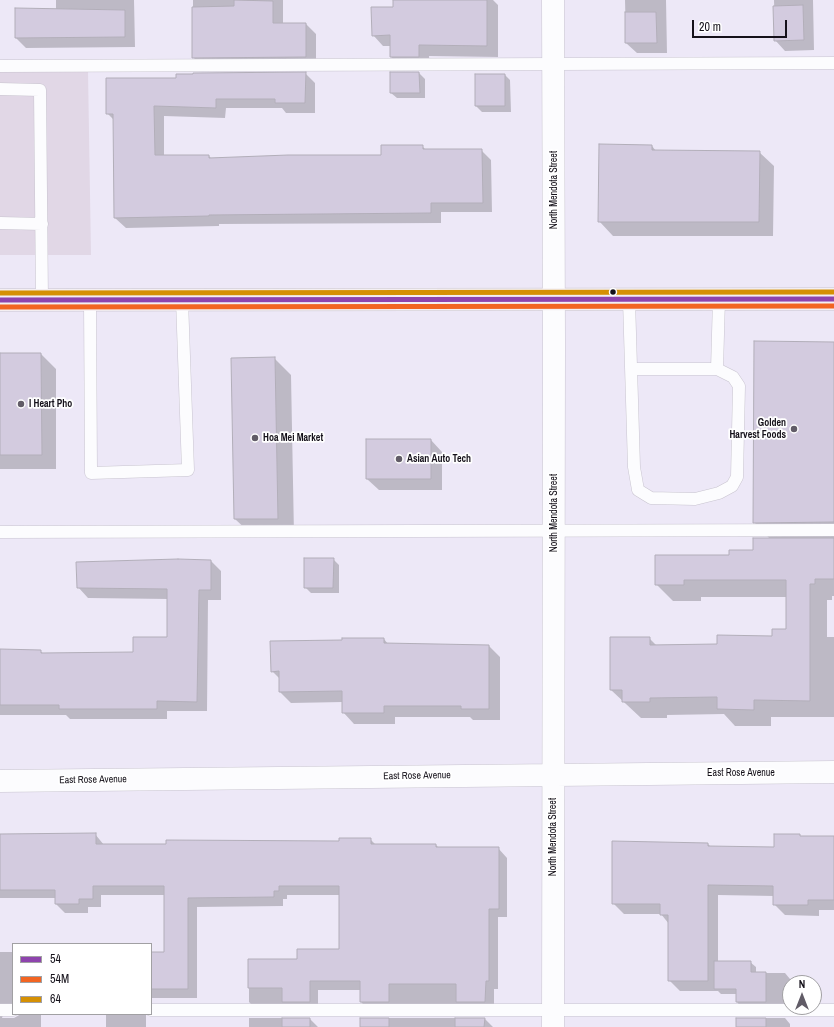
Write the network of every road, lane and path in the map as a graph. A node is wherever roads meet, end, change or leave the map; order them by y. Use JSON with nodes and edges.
{"nodes":[{"id":1,"x":553,"y":0,"type":"edge"},
{"id":2,"x":553,"y":63,"type":"junction"},
{"id":3,"x":834,"y":63,"type":"edge"},
{"id":4,"x":0,"y":66,"type":"edge"},
{"id":5,"x":0,"y":89,"type":"edge"},
{"id":6,"x":0,"y":223,"type":"edge"},
{"id":7,"x":42,"y":224,"type":"junction"},
{"id":8,"x":719,"y":299,"type":"junction"},
{"id":9,"x":834,"y":299,"type":"edge"},
{"id":10,"x":0,"y":300,"type":"edge"},
{"id":11,"x":42,"y":300,"type":"junction"},
{"id":12,"x":90,"y":300,"type":"junction"},
{"id":13,"x":182,"y":300,"type":"junction"},
{"id":14,"x":554,"y":300,"type":"junction"},
{"id":15,"x":629,"y":300,"type":"junction"},
{"id":16,"x":632,"y":369,"type":"junction"},
{"id":17,"x":717,"y":369,"type":"junction"},
{"id":18,"x":834,"y":530,"type":"edge"},
{"id":19,"x":554,"y":531,"type":"junction"},
{"id":20,"x":0,"y":532,"type":"edge"},
{"id":21,"x":834,"y":772,"type":"edge"},
{"id":22,"x":553,"y":774,"type":"junction"},
{"id":23,"x":0,"y":781,"type":"edge"},
{"id":24,"x":0,"y":1010,"type":"edge"},
{"id":25,"x":12,"y":1010,"type":"edge"},
{"id":26,"x":152,"y":1010,"type":"edge"},
{"id":27,"x":834,"y":1010,"type":"edge"},
{"id":28,"x":552,"y":1019,"type":"edge"}],
"edges":[{"from":1,"to":2,"type":"street","name":"North Mendota Street"},
{"from":2,"to":3,"type":"lane"},
{"from":2,"to":4,"type":"lane"},
{"from":2,"to":14,"type":"street","name":"North Mendota Street"},
{"from":5,"to":7,"type":"lane"},
{"from":6,"to":7,"type":"lane"},
{"from":7,"to":11,"type":"lane"},
{"from":8,"to":9,"type":"main road"},
{"from":8,"to":15,"type":"main road"},
{"from":8,"to":17,"type":"lane"},
{"from":10,"to":11,"type":"main road"},
{"from":11,"to":12,"type":"main road"},
{"from":12,"to":13,"type":"main road"},
{"from":12,"to":13,"type":"lane"},
{"from":13,"to":14,"type":"main road"},
{"from":14,"to":15,"type":"main road"},
{"from":14,"to":19,"type":"street","name":"North Mendota Street"},
{"from":15,"to":16,"type":"lane"},
{"from":16,"to":17,"type":"lane"},
{"from":16,"to":17,"type":"lane"},
{"from":18,"to":19,"type":"lane"},
{"from":19,"to":20,"type":"lane"},
{"from":19,"to":22,"type":"street","name":"North Mendota Street"},
{"from":21,"to":22,"type":"street","name":"East Rose Avenue"},
{"from":22,"to":23,"type":"street","name":"East Rose Avenue"},
{"from":22,"to":28,"type":"street","name":"North Mendota Street"},
{"from":24,"to":25,"type":"lane"},
{"from":26,"to":28,"type":"lane"},
{"from":27,"to":28,"type":"lane"}]}
